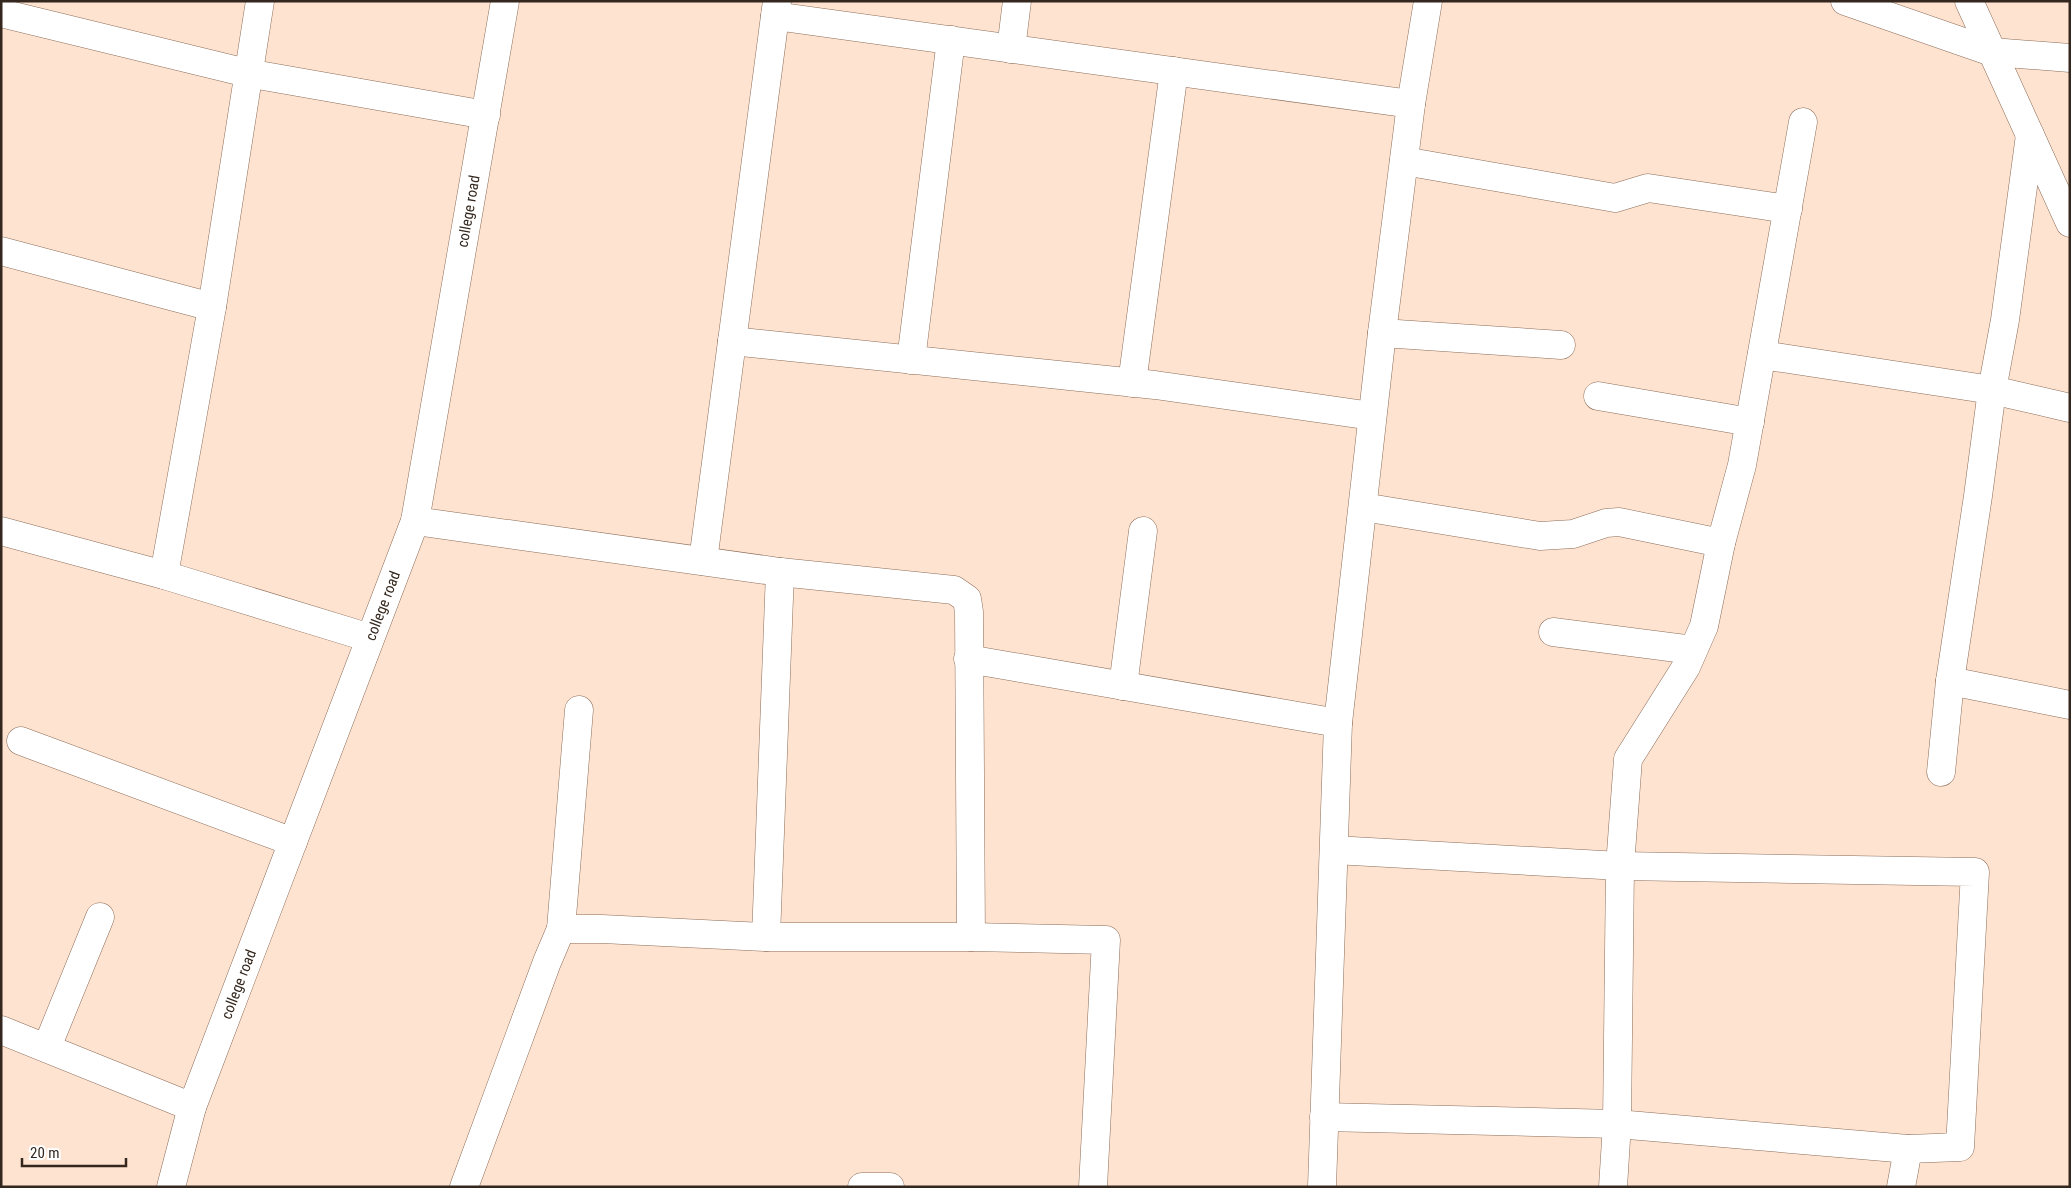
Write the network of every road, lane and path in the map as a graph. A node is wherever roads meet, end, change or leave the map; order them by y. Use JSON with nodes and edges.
{"nodes":[{"id":1,"x":260,"y":1,"type":"edge"},
{"id":2,"x":506,"y":1,"type":"edge"},
{"id":3,"x":1017,"y":1,"type":"edge"},
{"id":4,"x":1428,"y":1,"type":"edge"},
{"id":5,"x":1846,"y":1,"type":"edge"},
{"id":6,"x":1969,"y":1,"type":"edge"},
{"id":7,"x":776,"y":8,"type":"edge"},
{"id":8,"x":1,"y":13,"type":"edge"},
{"id":9,"x":951,"y":40,"type":"junction"},
{"id":10,"x":1011,"y":49,"type":"junction"},
{"id":11,"x":1992,"y":52,"type":"junction"},
{"id":12,"x":2070,"y":58,"type":"edge"},
{"id":13,"x":1174,"y":71,"type":"junction"},
{"id":14,"x":247,"y":73,"type":"junction"},
{"id":15,"x":1411,"y":104,"type":"junction"},
{"id":16,"x":486,"y":115,"type":"junction"},
{"id":17,"x":1803,"y":122,"type":"dead end"},
{"id":18,"x":2030,"y":135,"type":"junction"},
{"id":19,"x":1404,"y":162,"type":"junction"},
{"id":20,"x":1788,"y":210,"type":"junction"},
{"id":21,"x":2070,"y":223,"type":"edge"},
{"id":22,"x":1,"y":251,"type":"edge"},
{"id":23,"x":212,"y":307,"type":"junction"},
{"id":24,"x":1382,"y":333,"type":"junction"},
{"id":25,"x":732,"y":341,"type":"junction"},
{"id":26,"x":1561,"y":345,"type":"dead end"},
{"id":27,"x":1762,"y":355,"type":"junction"},
{"id":28,"x":911,"y":360,"type":"junction"},
{"id":29,"x":1132,"y":383,"type":"junction"},
{"id":30,"x":1992,"y":390,"type":"junction"},
{"id":31,"x":1598,"y":396,"type":"dead end"},
{"id":32,"x":2070,"y":408,"type":"edge"},
{"id":33,"x":1372,"y":416,"type":"junction"},
{"id":34,"x":1750,"y":422,"type":"junction"},
{"id":35,"x":1363,"y":507,"type":"junction"},
{"id":36,"x":415,"y":521,"type":"junction"},
{"id":37,"x":1143,"y":531,"type":"dead end"},
{"id":38,"x":1,"y":532,"type":"edge"},
{"id":39,"x":1722,"y":543,"type":"junction"},
{"id":40,"x":703,"y":561,"type":"junction"},
{"id":41,"x":780,"y":572,"type":"junction"},
{"id":42,"x":164,"y":575,"type":"junction"},
{"id":43,"x":1553,"y":632,"type":"dead end"},
{"id":44,"x":370,"y":638,"type":"junction"},
{"id":45,"x":1694,"y":650,"type":"junction"},
{"id":46,"x":968,"y":659,"type":"junction"},
{"id":47,"x":1950,"y":681,"type":"junction"},
{"id":48,"x":1123,"y":686,"type":"junction"},
{"id":49,"x":2070,"y":705,"type":"edge"},
{"id":50,"x":579,"y":710,"type":"dead end"},
{"id":51,"x":1338,"y":723,"type":"junction"},
{"id":52,"x":21,"y":741,"type":"dead end"},
{"id":53,"x":1940,"y":772,"type":"dead end"},
{"id":54,"x":293,"y":842,"type":"junction"},
{"id":55,"x":1334,"y":850,"type":"junction"},
{"id":56,"x":1620,"y":866,"type":"junction"},
{"id":57,"x":100,"y":916,"type":"dead end"},
{"id":58,"x":561,"y":929,"type":"junction"},
{"id":59,"x":766,"y":937,"type":"junction"},
{"id":60,"x":971,"y":937,"type":"junction"},
{"id":61,"x":1,"y":1030,"type":"edge"},
{"id":62,"x":47,"y":1047,"type":"junction"},
{"id":63,"x":192,"y":1107,"type":"junction"},
{"id":64,"x":1324,"y":1117,"type":"junction"},
{"id":65,"x":1617,"y":1124,"type":"junction"},
{"id":66,"x":1908,"y":1149,"type":"junction"},
{"id":67,"x":170,"y":1187,"type":"edge"},
{"id":68,"x":464,"y":1187,"type":"edge"},
{"id":69,"x":862,"y":1187,"type":"edge"},
{"id":70,"x":890,"y":1187,"type":"edge"},
{"id":71,"x":1093,"y":1187,"type":"edge"},
{"id":72,"x":1322,"y":1187,"type":"edge"},
{"id":73,"x":1613,"y":1187,"type":"edge"},
{"id":74,"x":1901,"y":1187,"type":"edge"}],
"edges":[{"from":1,"to":14,"type":"street"},
{"from":2,"to":16,"type":"street","name":"college road"},
{"from":3,"to":10,"type":"street"},
{"from":4,"to":15,"type":"street"},
{"from":5,"to":11,"type":"street"},
{"from":6,"to":11,"type":"street"},
{"from":7,"to":9,"type":"street"},
{"from":7,"to":25,"type":"street"},
{"from":8,"to":14,"type":"street"},
{"from":9,"to":10,"type":"street"},
{"from":9,"to":28,"type":"street"},
{"from":10,"to":13,"type":"street"},
{"from":11,"to":12,"type":"street"},
{"from":11,"to":18,"type":"street"},
{"from":13,"to":15,"type":"street"},
{"from":13,"to":29,"type":"street"},
{"from":14,"to":16,"type":"street"},
{"from":14,"to":23,"type":"street"},
{"from":15,"to":19,"type":"street"},
{"from":16,"to":36,"type":"street","name":"college road"},
{"from":17,"to":20,"type":"street"},
{"from":18,"to":21,"type":"street"},
{"from":18,"to":30,"type":"street"},
{"from":19,"to":20,"type":"street"},
{"from":19,"to":24,"type":"street"},
{"from":20,"to":27,"type":"street"},
{"from":22,"to":23,"type":"street"},
{"from":23,"to":42,"type":"street"},
{"from":24,"to":26,"type":"street"},
{"from":24,"to":33,"type":"street"},
{"from":25,"to":28,"type":"street"},
{"from":25,"to":40,"type":"street"},
{"from":27,"to":30,"type":"street"},
{"from":27,"to":34,"type":"street"},
{"from":28,"to":29,"type":"street"},
{"from":29,"to":33,"type":"street"},
{"from":30,"to":32,"type":"street"},
{"from":30,"to":47,"type":"street"},
{"from":31,"to":34,"type":"street"},
{"from":33,"to":35,"type":"street"},
{"from":34,"to":39,"type":"street"},
{"from":35,"to":39,"type":"street"},
{"from":35,"to":51,"type":"street"},
{"from":36,"to":40,"type":"street"},
{"from":36,"to":44,"type":"street","name":"college road"},
{"from":37,"to":48,"type":"street"},
{"from":38,"to":42,"type":"street"},
{"from":39,"to":45,"type":"street"},
{"from":40,"to":41,"type":"street"},
{"from":41,"to":46,"type":"street"},
{"from":41,"to":59,"type":"street"},
{"from":42,"to":44,"type":"street"},
{"from":43,"to":45,"type":"street"},
{"from":44,"to":54,"type":"street","name":"college road"},
{"from":45,"to":56,"type":"street"},
{"from":46,"to":48,"type":"street"},
{"from":46,"to":60,"type":"street"},
{"from":47,"to":49,"type":"street"},
{"from":47,"to":53,"type":"street"},
{"from":48,"to":51,"type":"street"},
{"from":50,"to":58,"type":"street"},
{"from":51,"to":55,"type":"street"},
{"from":52,"to":54,"type":"street"},
{"from":54,"to":63,"type":"street","name":"college road"},
{"from":55,"to":56,"type":"street"},
{"from":55,"to":64,"type":"street"},
{"from":56,"to":65,"type":"street"},
{"from":56,"to":66,"type":"street"},
{"from":57,"to":62,"type":"street"},
{"from":58,"to":59,"type":"street"},
{"from":58,"to":68,"type":"street"},
{"from":59,"to":60,"type":"street"},
{"from":60,"to":71,"type":"street"},
{"from":61,"to":62,"type":"street"},
{"from":62,"to":63,"type":"street"},
{"from":63,"to":67,"type":"street","name":"college road"},
{"from":64,"to":65,"type":"street"},
{"from":64,"to":72,"type":"street"},
{"from":65,"to":66,"type":"street"},
{"from":65,"to":73,"type":"street"},
{"from":66,"to":74,"type":"street"},
{"from":69,"to":70,"type":"street"}]}
